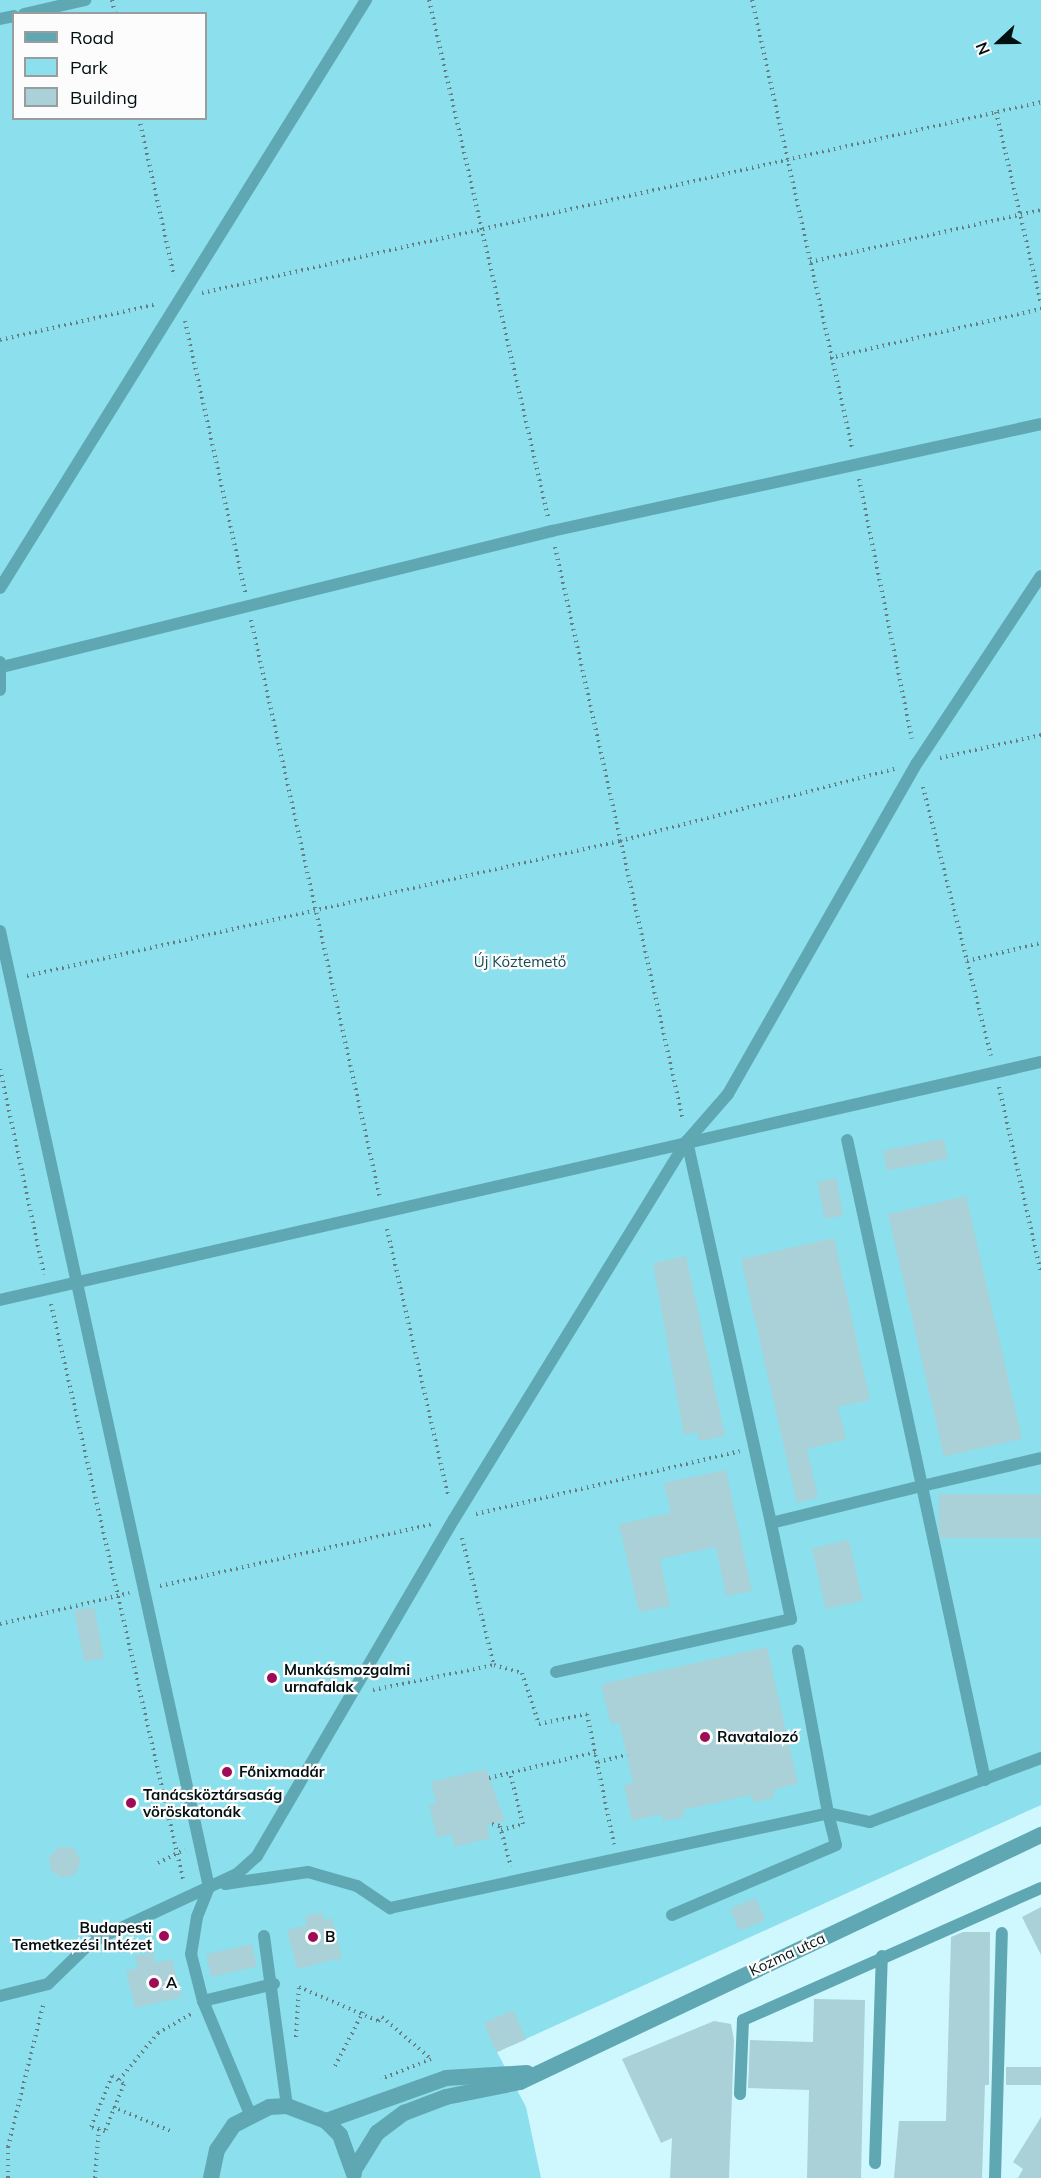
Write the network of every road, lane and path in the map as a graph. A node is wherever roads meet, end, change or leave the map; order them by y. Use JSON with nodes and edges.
{"nodes":[{"id":1,"x":85,"y":0,"type":"edge"},
{"id":2,"x":366,"y":0,"type":"edge"},
{"id":3,"x":429,"y":0,"type":"edge"},
{"id":4,"x":752,"y":0,"type":"edge"},
{"id":5,"x":33,"y":12,"type":"edge"},
{"id":6,"x":1041,"y":102,"type":"edge"},
{"id":7,"x":996,"y":112,"type":"junction"},
{"id":8,"x":139,"y":120,"type":"edge"},
{"id":9,"x":786,"y":159,"type":"junction"},
{"id":10,"x":1041,"y":210,"type":"edge"},
{"id":11,"x":1019,"y":215,"type":"junction"},
{"id":12,"x":480,"y":228,"type":"junction"},
{"id":13,"x":810,"y":262,"type":"junction"},
{"id":14,"x":180,"y":299,"type":"junction"},
{"id":15,"x":1041,"y":307,"type":"edge"},
{"id":16,"x":0,"y":340,"type":"edge"},
{"id":17,"x":830,"y":358,"type":"junction"},
{"id":18,"x":1041,"y":424,"type":"edge"},
{"id":19,"x":856,"y":465,"type":"junction"},
{"id":20,"x":552,"y":531,"type":"junction"},
{"id":21,"x":1041,"y":576,"type":"edge"},
{"id":22,"x":0,"y":588,"type":"edge"},
{"id":23,"x":248,"y":603,"type":"junction"},
{"id":24,"x":1,"y":664,"type":"edge"},
{"id":25,"x":0,"y":690,"type":"edge"},
{"id":26,"x":1041,"y":735,"type":"edge"},
{"id":27,"x":917,"y":763,"type":"junction"},
{"id":28,"x":620,"y":841,"type":"junction"},
{"id":29,"x":317,"y":909,"type":"junction"},
{"id":30,"x":0,"y":932,"type":"edge"},
{"id":31,"x":1041,"y":943,"type":"edge"},
{"id":32,"x":967,"y":960,"type":"junction"},
{"id":33,"x":10,"y":980,"type":"junction"},
{"id":34,"x":1041,"y":1062,"type":"edge"},
{"id":35,"x":0,"y":1069,"type":"edge"},
{"id":36,"x":996,"y":1073,"type":"junction"},
{"id":37,"x":847,"y":1140,"type":"dead end"},
{"id":38,"x":687,"y":1141,"type":"junction"},
{"id":39,"x":384,"y":1215,"type":"junction"},
{"id":40,"x":1041,"y":1274,"type":"edge"},
{"id":41,"x":76,"y":1282,"type":"junction"},
{"id":42,"x":48,"y":1288,"type":"junction"},
{"id":43,"x":0,"y":1300,"type":"edge"},
{"id":44,"x":752,"y":1448,"type":"junction"},
{"id":45,"x":1041,"y":1458,"type":"edge"},
{"id":46,"x":922,"y":1486,"type":"junction"},
{"id":47,"x":454,"y":1519,"type":"junction"},
{"id":48,"x":771,"y":1523,"type":"junction"},
{"id":49,"x":146,"y":1589,"type":"junction"},
{"id":50,"x":118,"y":1596,"type":"junction"},
{"id":51,"x":0,"y":1624,"type":"edge"},
{"id":52,"x":798,"y":1651,"type":"dead end"},
{"id":53,"x":494,"y":1665,"type":"junction"},
{"id":54,"x":556,"y":1672,"type":"dead end"},
{"id":55,"x":346,"y":1696,"type":"junction"},
{"id":56,"x":596,"y":1752,"type":"junction"},
{"id":57,"x":627,"y":1755,"type":"dead end"},
{"id":58,"x":1041,"y":1758,"type":"edge"},
{"id":59,"x":598,"y":1762,"type":"junction"},
{"id":60,"x":510,"y":1773,"type":"junction"},
{"id":61,"x":489,"y":1778,"type":"dead end"},
{"id":62,"x":985,"y":1780,"type":"junction"},
{"id":63,"x":828,"y":1813,"type":"junction"},
{"id":64,"x":492,"y":1824,"type":"dead end"},
{"id":65,"x":501,"y":1830,"type":"junction"},
{"id":66,"x":1041,"y":1835,"type":"edge"},
{"id":67,"x":201,"y":1846,"type":"junction"},
{"id":68,"x":177,"y":1851,"type":"junction"},
{"id":69,"x":617,"y":1856,"type":"junction"},
{"id":70,"x":158,"y":1863,"type":"dead end"},
{"id":71,"x":183,"y":1880,"type":"dead end"},
{"id":72,"x":514,"y":1880,"type":"junction"},
{"id":73,"x":209,"y":1887,"type":"junction"},
{"id":74,"x":1041,"y":1888,"type":"edge"},
{"id":75,"x":672,"y":1915,"type":"dead end"},
{"id":76,"x":1002,"y":1933,"type":"dead end"},
{"id":77,"x":264,"y":1936,"type":"dead end"},
{"id":78,"x":882,"y":1956,"type":"junction"},
{"id":79,"x":48,"y":1984,"type":"junction"},
{"id":80,"x":274,"y":1984,"type":"junction"},
{"id":81,"x":0,"y":1995,"type":"edge"},
{"id":82,"x":203,"y":2001,"type":"junction"},
{"id":83,"x":363,"y":2012,"type":"junction"},
{"id":84,"x":201,"y":2022,"type":"dead end"},
{"id":85,"x":296,"y":2046,"type":"dead end"},
{"id":86,"x":431,"y":2059,"type":"dead end"},
{"id":87,"x":335,"y":2066,"type":"dead end"},
{"id":88,"x":532,"y":2073,"type":"junction"},
{"id":89,"x":119,"y":2080,"type":"junction"},
{"id":90,"x":740,"y":2094,"type":"dead end"},
{"id":91,"x":287,"y":2106,"type":"junction"},
{"id":92,"x":113,"y":2107,"type":"junction"},
{"id":93,"x":250,"y":2114,"type":"junction"},
{"id":94,"x":326,"y":2121,"type":"junction"},
{"id":95,"x":99,"y":2128,"type":"junction"},
{"id":96,"x":173,"y":2132,"type":"dead end"},
{"id":97,"x":875,"y":2163,"type":"dead end"},
{"id":98,"x":356,"y":2175,"type":"edge"},
{"id":99,"x":8,"y":2178,"type":"edge"},
{"id":100,"x":94,"y":2178,"type":"edge"},
{"id":101,"x":211,"y":2178,"type":"edge"},
{"id":102,"x":995,"y":2178,"type":"edge"}],
"edges":[{"from":1,"to":5,"type":"lane"},
{"from":2,"to":14,"type":"lane"},
{"from":3,"to":12,"type":"path"},
{"from":4,"to":9,"type":"path"},
{"from":6,"to":7,"type":"path"},
{"from":7,"to":9,"type":"path"},
{"from":7,"to":11,"type":"path"},
{"from":8,"to":14,"type":"path"},
{"from":9,"to":12,"type":"path"},
{"from":9,"to":13,"type":"path"},
{"from":10,"to":11,"type":"path"},
{"from":11,"to":13,"type":"path"},
{"from":11,"to":15,"type":"path"},
{"from":12,"to":14,"type":"path"},
{"from":12,"to":20,"type":"path"},
{"from":13,"to":17,"type":"path"},
{"from":14,"to":16,"type":"path"},
{"from":14,"to":22,"type":"lane"},
{"from":14,"to":23,"type":"path"},
{"from":15,"to":17,"type":"path"},
{"from":17,"to":19,"type":"path"},
{"from":18,"to":19,"type":"lane"},
{"from":19,"to":20,"type":"lane"},
{"from":19,"to":27,"type":"path"},
{"from":20,"to":23,"type":"lane"},
{"from":20,"to":28,"type":"path"},
{"from":21,"to":27,"type":"lane"},
{"from":23,"to":24,"type":"lane"},
{"from":23,"to":29,"type":"path"},
{"from":24,"to":25,"type":"lane"},
{"from":26,"to":27,"type":"path"},
{"from":27,"to":28,"type":"path"},
{"from":27,"to":32,"type":"path"},
{"from":27,"to":38,"type":"lane"},
{"from":28,"to":29,"type":"path"},
{"from":28,"to":38,"type":"path"},
{"from":29,"to":33,"type":"path"},
{"from":29,"to":39,"type":"path"},
{"from":30,"to":33,"type":"lane"},
{"from":31,"to":32,"type":"path"},
{"from":32,"to":36,"type":"path"},
{"from":33,"to":41,"type":"lane"},
{"from":34,"to":36,"type":"lane"},
{"from":35,"to":42,"type":"path"},
{"from":36,"to":38,"type":"lane"},
{"from":36,"to":40,"type":"path"},
{"from":37,"to":46,"type":"lane"},
{"from":38,"to":39,"type":"lane"},
{"from":38,"to":44,"type":"lane"},
{"from":38,"to":47,"type":"lane"},
{"from":39,"to":41,"type":"lane"},
{"from":39,"to":47,"type":"path"},
{"from":41,"to":42,"type":"lane"},
{"from":41,"to":49,"type":"lane"},
{"from":42,"to":43,"type":"lane"},
{"from":42,"to":50,"type":"path"},
{"from":44,"to":47,"type":"path"},
{"from":44,"to":48,"type":"lane"},
{"from":45,"to":46,"type":"lane"},
{"from":46,"to":48,"type":"lane"},
{"from":46,"to":62,"type":"lane"},
{"from":47,"to":49,"type":"path"},
{"from":47,"to":53,"type":"path"},
{"from":47,"to":55,"type":"lane"},
{"from":48,"to":54,"type":"lane"},
{"from":49,"to":50,"type":"path"},
{"from":49,"to":67,"type":"lane"},
{"from":50,"to":51,"type":"path"},
{"from":50,"to":68,"type":"path"},
{"from":52,"to":63,"type":"lane"},
{"from":53,"to":55,"type":"path"},
{"from":53,"to":56,"type":"path"},
{"from":55,"to":73,"type":"lane"},
{"from":56,"to":59,"type":"path"},
{"from":56,"to":60,"type":"path"},
{"from":57,"to":59,"type":"path"},
{"from":58,"to":62,"type":"lane"},
{"from":59,"to":69,"type":"path"},
{"from":60,"to":61,"type":"path"},
{"from":60,"to":65,"type":"path"},
{"from":62,"to":63,"type":"lane"},
{"from":63,"to":69,"type":"lane"},
{"from":63,"to":75,"type":"lane"},
{"from":64,"to":65,"type":"path"},
{"from":65,"to":72,"type":"path"},
{"from":66,"to":88,"type":"street","name":"Kozma utca"},
{"from":67,"to":68,"type":"path"},
{"from":67,"to":73,"type":"lane"},
{"from":68,"to":70,"type":"path"},
{"from":68,"to":71,"type":"path"},
{"from":69,"to":72,"type":"lane"},
{"from":72,"to":73,"type":"lane"},
{"from":73,"to":79,"type":"lane"},
{"from":73,"to":82,"type":"lane"},
{"from":74,"to":78,"type":"lane"},
{"from":76,"to":102,"type":"lane"},
{"from":77,"to":80,"type":"lane"},
{"from":78,"to":90,"type":"lane"},
{"from":78,"to":97,"type":"lane"},
{"from":79,"to":81,"type":"lane"},
{"from":79,"to":99,"type":"path"},
{"from":80,"to":82,"type":"lane"},
{"from":80,"to":91,"type":"lane"},
{"from":82,"to":93,"type":"lane"},
{"from":83,"to":85,"type":"path"},
{"from":83,"to":86,"type":"path"},
{"from":83,"to":87,"type":"path"},
{"from":84,"to":89,"type":"path"},
{"from":88,"to":94,"type":"street","name":"Kozma utca"},
{"from":88,"to":98,"type":"street","name":"Kozma utca"},
{"from":89,"to":92,"type":"path"},
{"from":89,"to":95,"type":"path"},
{"from":91,"to":93,"type":"street"},
{"from":91,"to":94,"type":"street"},
{"from":92,"to":95,"type":"path"},
{"from":92,"to":96,"type":"path"},
{"from":93,"to":101,"type":"street"},
{"from":94,"to":98,"type":"street","name":"Kozma utca"},
{"from":95,"to":100,"type":"path"}]}
